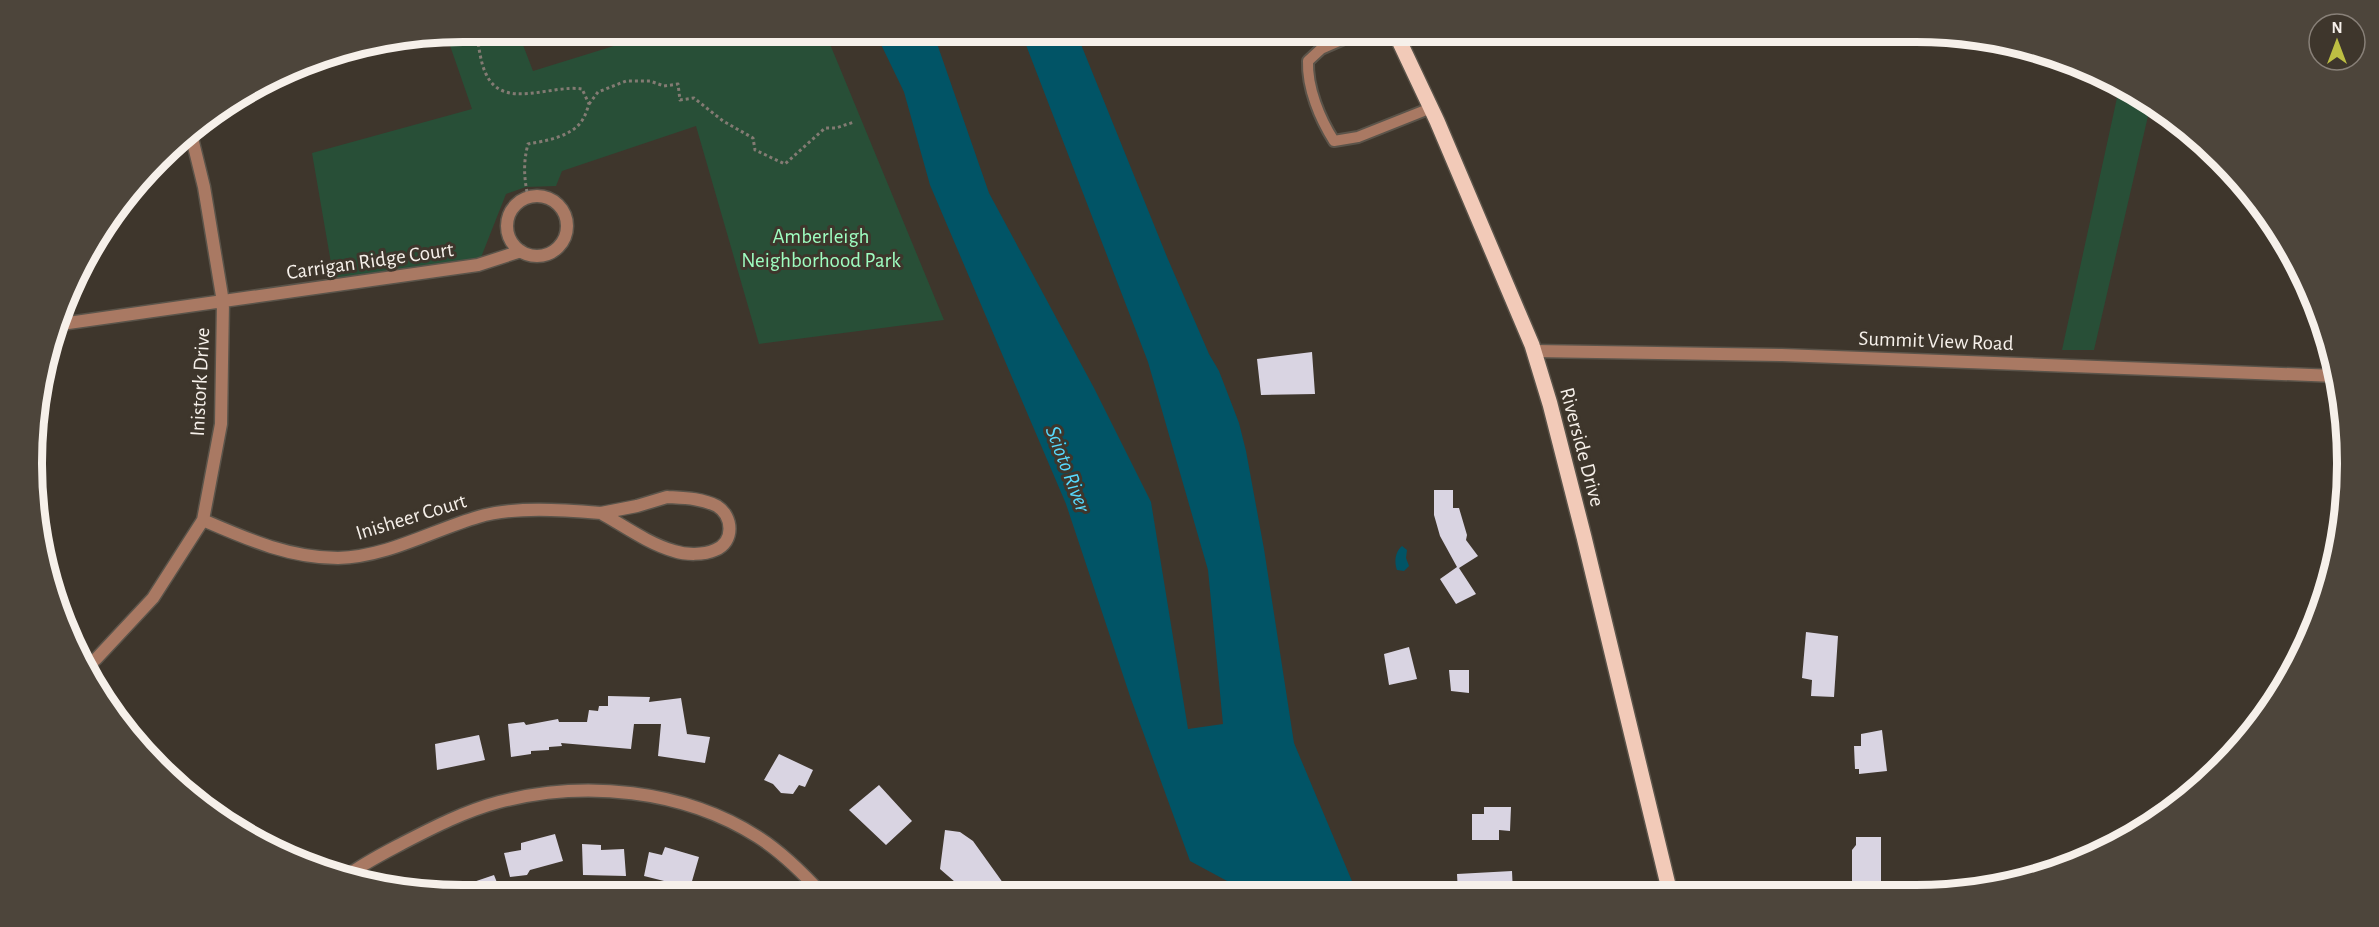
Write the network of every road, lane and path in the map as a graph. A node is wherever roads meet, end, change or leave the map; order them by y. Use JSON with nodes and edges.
{"nodes":[{"id":1,"x":478,"y":42,"type":"edge"},
{"id":2,"x":1337,"y":42,"type":"edge"},
{"id":3,"x":1400,"y":42,"type":"edge"},
{"id":4,"x":589,"y":104,"type":"junction"},
{"id":5,"x":1431,"y":108,"type":"junction"},
{"id":6,"x":854,"y":122,"type":"dead end"},
{"id":7,"x":193,"y":141,"type":"edge"},
{"id":8,"x":528,"y":197,"type":"junction"},
{"id":9,"x":521,"y":251,"type":"junction"},
{"id":10,"x":223,"y":302,"type":"junction"},
{"id":11,"x":66,"y":323,"type":"edge"},
{"id":12,"x":1535,"y":351,"type":"junction"},
{"id":13,"x":2328,"y":376,"type":"edge"},
{"id":14,"x":601,"y":513,"type":"junction"},
{"id":15,"x":203,"y":520,"type":"junction"},
{"id":16,"x":92,"y":662,"type":"edge"},
{"id":17,"x":354,"y":871,"type":"edge"},
{"id":18,"x":812,"y":885,"type":"edge"},
{"id":19,"x":1668,"y":885,"type":"edge"}],
"edges":[{"from":1,"to":4,"type":"path"},
{"from":2,"to":5,"type":"lane"},
{"from":3,"to":5,"type":"main road","name":"Riverside Drive"},
{"from":4,"to":6,"type":"path"},
{"from":4,"to":8,"type":"path"},
{"from":5,"to":12,"type":"main road","name":"Riverside Drive"},
{"from":7,"to":10,"type":"street","name":"Inistork Drive"},
{"from":8,"to":9,"type":"street"},
{"from":8,"to":9,"type":"street","name":"Carrigan Ridge Court"},
{"from":9,"to":10,"type":"street","name":"Carrigan Ridge Court"},
{"from":10,"to":11,"type":"street","name":"Carrigan Ridge Court"},
{"from":10,"to":15,"type":"street","name":"Inistork Drive"},
{"from":12,"to":13,"type":"street","name":"Summit View Road"},
{"from":12,"to":19,"type":"main road","name":"Riverside Drive"},
{"from":14,"to":14,"type":"street","name":"Inisheer Court"},
{"from":14,"to":15,"type":"street","name":"Inisheer Court"},
{"from":15,"to":16,"type":"street","name":"Inistork Drive"},
{"from":17,"to":18,"type":"street"}]}
